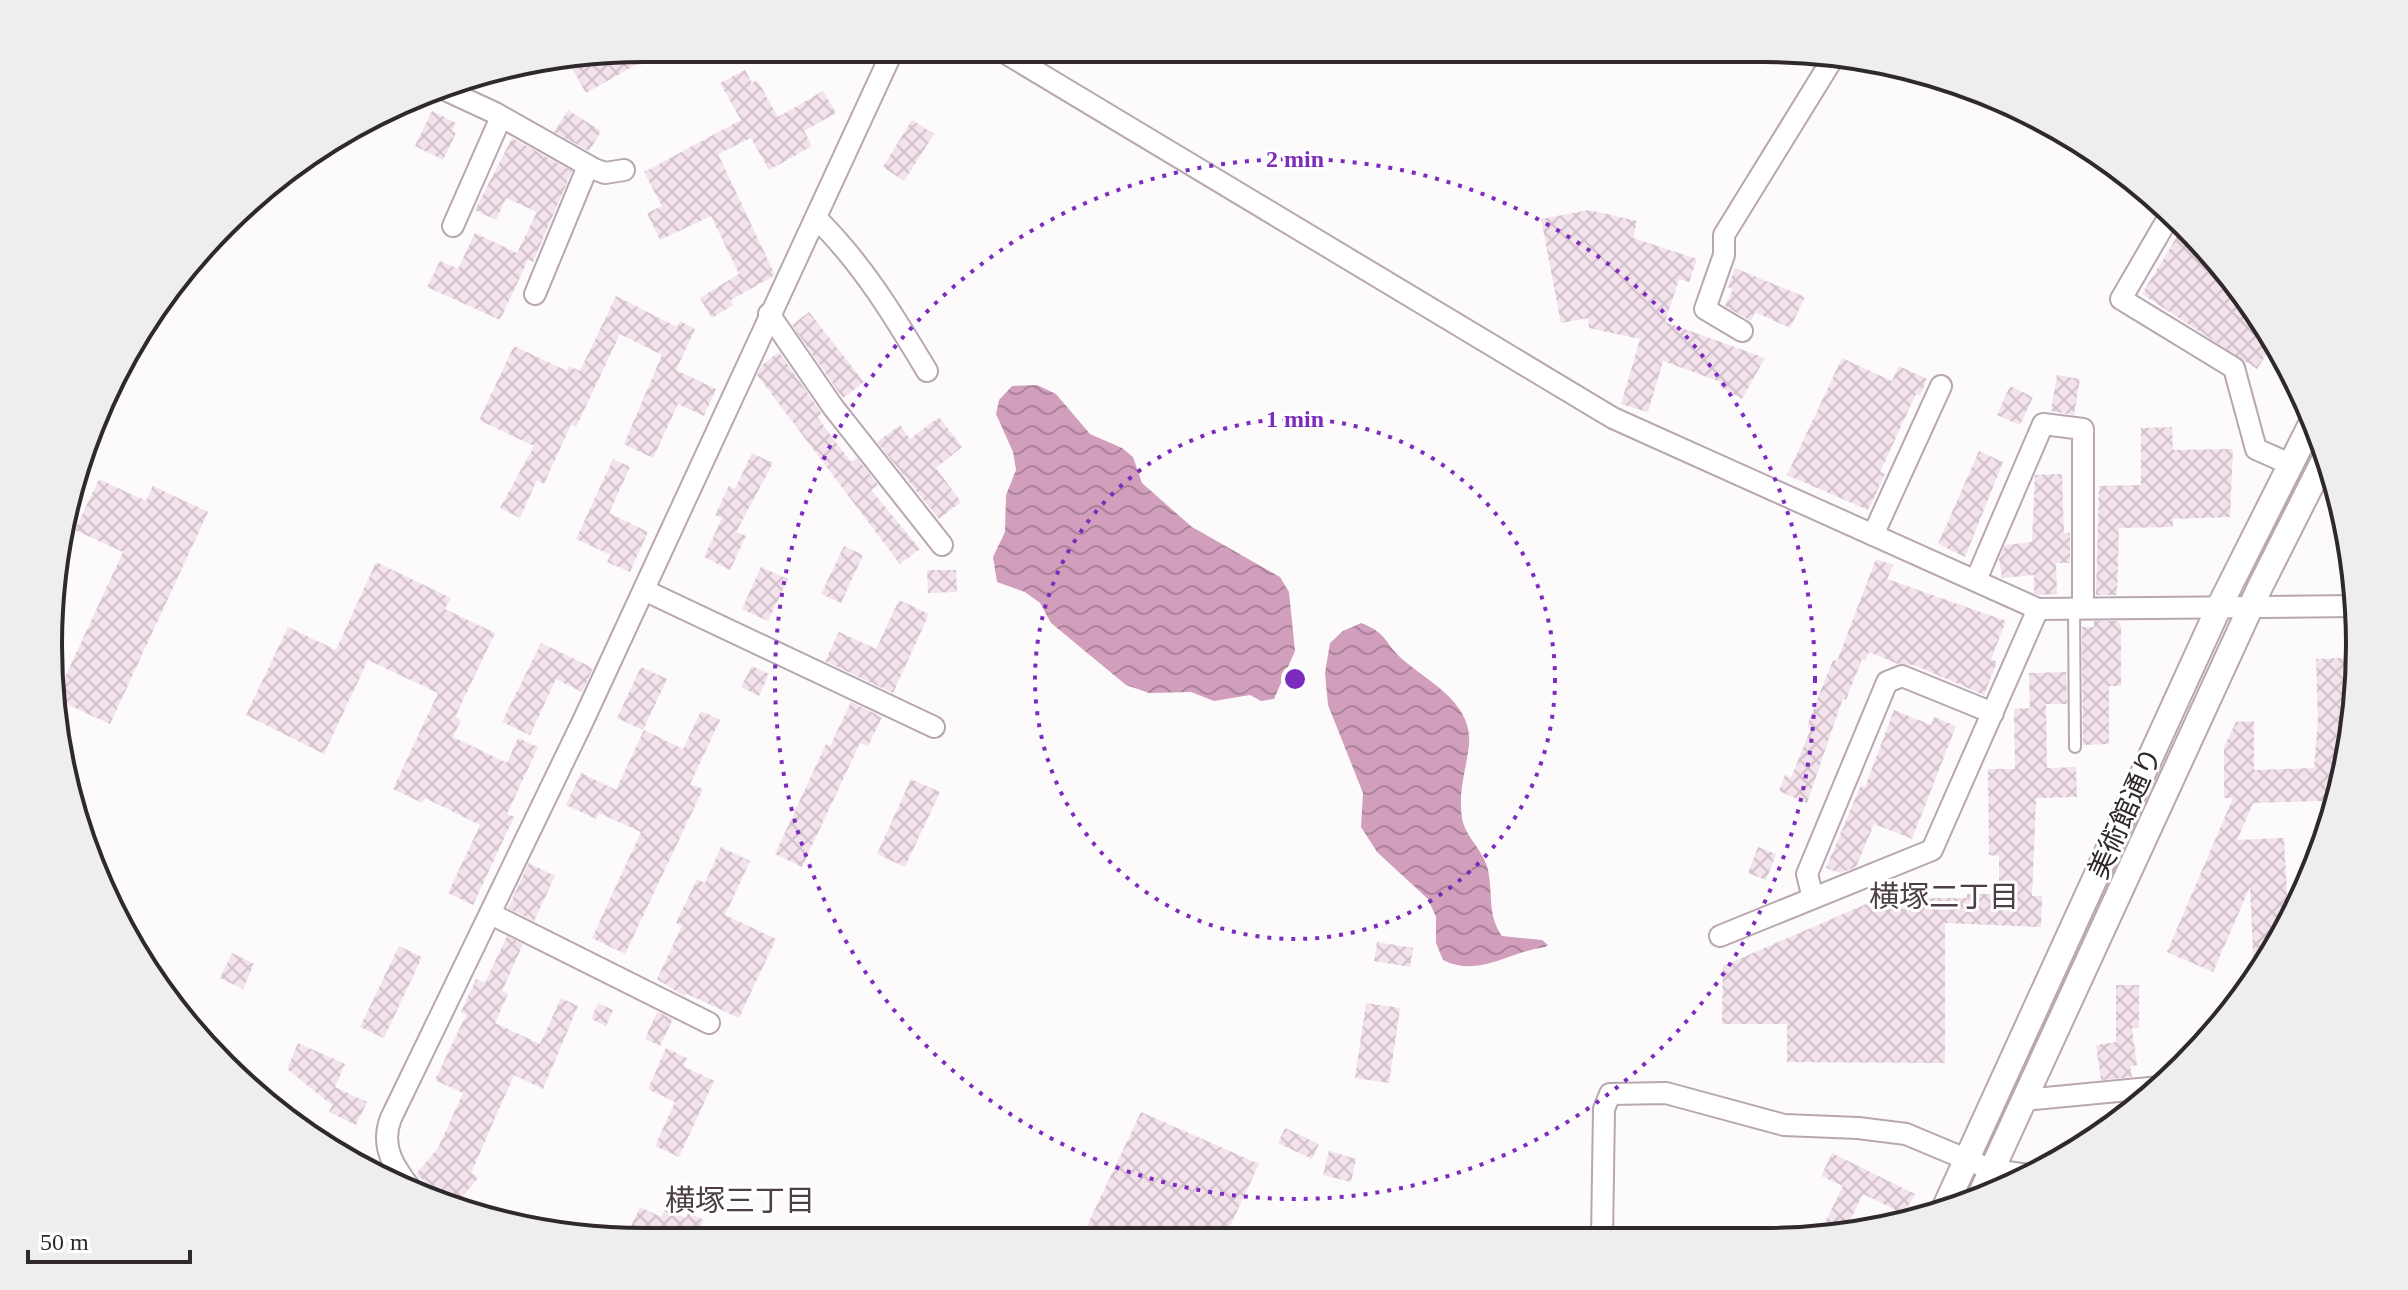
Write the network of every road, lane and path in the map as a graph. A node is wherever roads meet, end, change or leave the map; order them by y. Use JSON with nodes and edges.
{"nodes":[{"id":1,"x":888,"y":62,"type":"edge"},
{"id":2,"x":1020,"y":62,"type":"edge"},
{"id":3,"x":1828,"y":66,"type":"edge"},
{"id":4,"x":454,"y":94,"type":"edge"},
{"id":5,"x":501,"y":117,"type":"junction"},
{"id":6,"x":588,"y":166,"type":"junction"},
{"id":7,"x":624,"y":170,"type":"dead end"},
{"id":8,"x":816,"y":218,"type":"junction"},
{"id":9,"x":2165,"y":224,"type":"edge"},
{"id":10,"x":453,"y":226,"type":"dead end"},
{"id":11,"x":535,"y":294,"type":"dead end"},
{"id":12,"x":769,"y":314,"type":"junction"},
{"id":13,"x":1742,"y":331,"type":"dead end"},
{"id":14,"x":927,"y":371,"type":"dead end"},
{"id":15,"x":1941,"y":386,"type":"dead end"},
{"id":16,"x":2306,"y":434,"type":"edge"},
{"id":17,"x":2292,"y":465,"type":"junction"},
{"id":18,"x":2319,"y":470,"type":"edge"},
{"id":19,"x":1873,"y":535,"type":"junction"},
{"id":20,"x":942,"y":545,"type":"dead end"},
{"id":21,"x":1976,"y":580,"type":"junction"},
{"id":22,"x":644,"y":590,"type":"junction"},
{"id":23,"x":2251,"y":606,"type":"junction"},
{"id":24,"x":2345,"y":606,"type":"edge"},
{"id":25,"x":2078,"y":607,"type":"junction"},
{"id":26,"x":2219,"y":607,"type":"junction"},
{"id":27,"x":2038,"y":609,"type":"junction"},
{"id":28,"x":1993,"y":713,"type":"junction"},
{"id":29,"x":934,"y":727,"type":"dead end"},
{"id":30,"x":2075,"y":747,"type":"dead end"},
{"id":31,"x":1813,"y":898,"type":"junction"},
{"id":32,"x":491,"y":914,"type":"junction"},
{"id":33,"x":1720,"y":936,"type":"dead end"},
{"id":34,"x":709,"y":1023,"type":"dead end"},
{"id":35,"x":2140,"y":1089,"type":"edge"},
{"id":36,"x":2024,"y":1100,"type":"junction"},
{"id":37,"x":1966,"y":1161,"type":"junction"},
{"id":38,"x":1992,"y":1170,"type":"junction"},
{"id":39,"x":2011,"y":1173,"type":"edge"},
{"id":40,"x":402,"y":1175,"type":"edge"},
{"id":41,"x":1985,"y":1184,"type":"edge"},
{"id":42,"x":1949,"y":1197,"type":"edge"},
{"id":43,"x":1602,"y":1228,"type":"edge"}],
"edges":[{"from":1,"to":8,"type":"street"},
{"from":2,"to":19,"type":"street"},
{"from":3,"to":13,"type":"street"},
{"from":4,"to":5,"type":"street"},
{"from":5,"to":6,"type":"street"},
{"from":5,"to":10,"type":"street"},
{"from":6,"to":7,"type":"street"},
{"from":6,"to":11,"type":"street"},
{"from":8,"to":12,"type":"street"},
{"from":8,"to":14,"type":"street"},
{"from":9,"to":17,"type":"street"},
{"from":12,"to":20,"type":"street"},
{"from":12,"to":22,"type":"street"},
{"from":15,"to":19,"type":"street"},
{"from":16,"to":17,"type":"street","name":"美術館通り"},
{"from":17,"to":26,"type":"street","name":"美術館通り"},
{"from":18,"to":23,"type":"street","name":"美術館通り"},
{"from":19,"to":21,"type":"street"},
{"from":21,"to":25,"type":"street"},
{"from":21,"to":27,"type":"street"},
{"from":22,"to":29,"type":"street"},
{"from":22,"to":32,"type":"street"},
{"from":23,"to":24,"type":"street"},
{"from":23,"to":26,"type":"street"},
{"from":23,"to":36,"type":"street","name":"美術館通り"},
{"from":25,"to":26,"type":"street"},
{"from":25,"to":27,"type":"street"},
{"from":25,"to":30,"type":"lane"},
{"from":26,"to":37,"type":"street","name":"美術館通り"},
{"from":27,"to":28,"type":"street"},
{"from":28,"to":31,"type":"street"},
{"from":28,"to":31,"type":"street"},
{"from":31,"to":33,"type":"street"},
{"from":32,"to":34,"type":"street"},
{"from":32,"to":40,"type":"street"},
{"from":35,"to":36,"type":"street"},
{"from":36,"to":38,"type":"street","name":"美術館通り"},
{"from":37,"to":38,"type":"street"},
{"from":37,"to":42,"type":"street","name":"美術館通り"},
{"from":37,"to":43,"type":"street"},
{"from":38,"to":39,"type":"street"},
{"from":38,"to":41,"type":"street","name":"美術館通り"}]}
